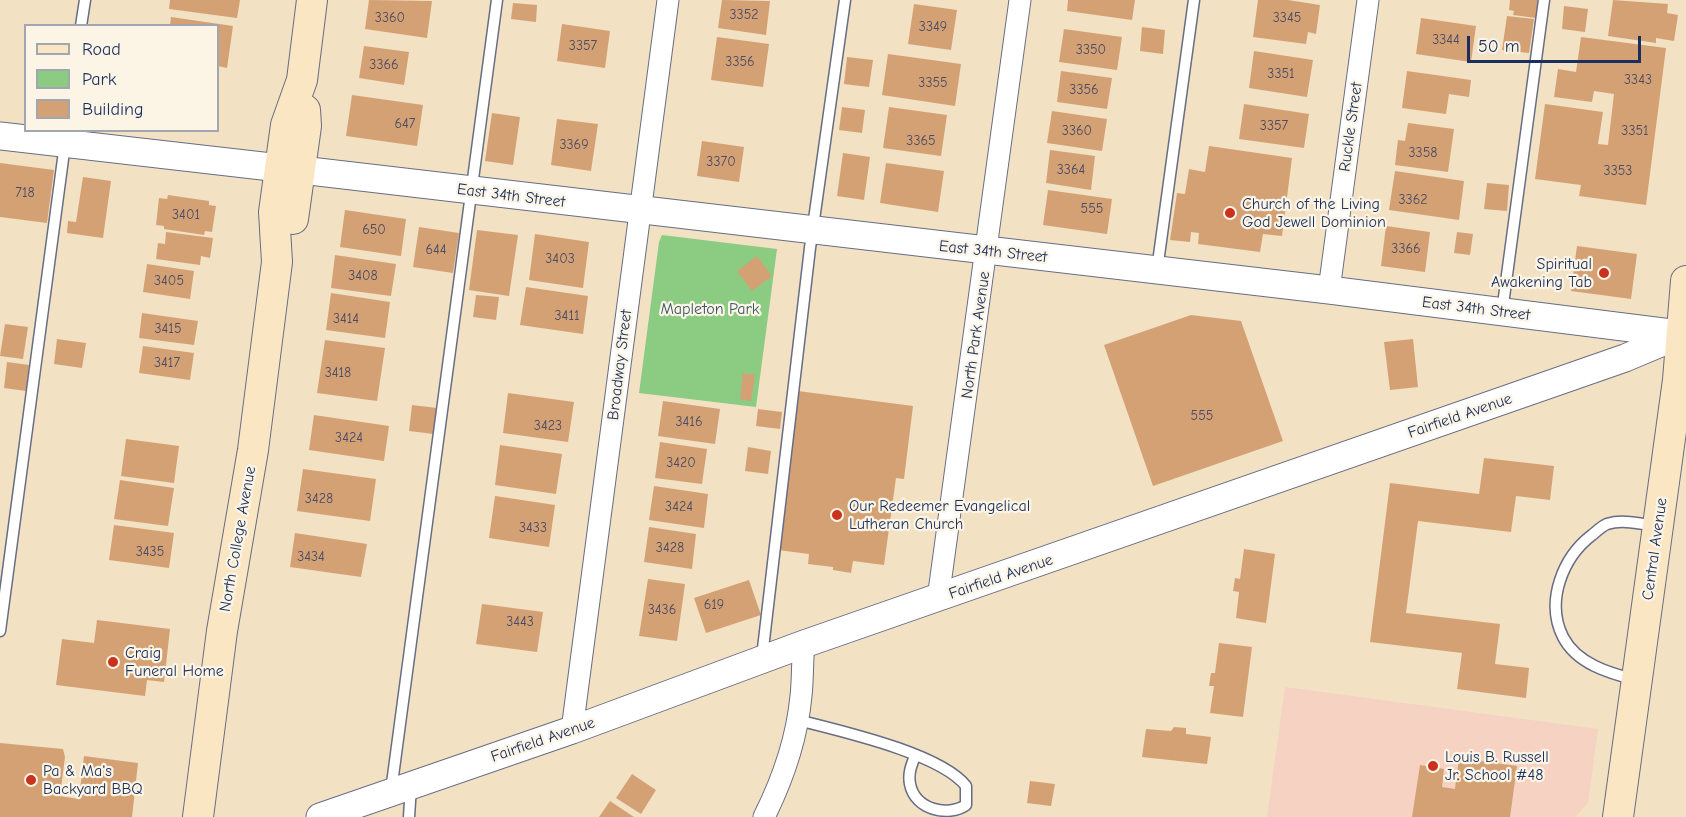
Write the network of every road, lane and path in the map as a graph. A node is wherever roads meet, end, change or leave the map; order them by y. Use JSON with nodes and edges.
{"nodes":[{"id":1,"x":85,"y":0,"type":"edge"},
{"id":2,"x":312,"y":0,"type":"edge"},
{"id":3,"x":497,"y":0,"type":"edge"},
{"id":4,"x":668,"y":0,"type":"edge"},
{"id":5,"x":845,"y":0,"type":"edge"},
{"id":6,"x":1020,"y":0,"type":"edge"},
{"id":7,"x":1194,"y":0,"type":"edge"},
{"id":8,"x":1368,"y":0,"type":"edge"},
{"id":9,"x":1544,"y":0,"type":"edge"},
{"id":10,"x":81,"y":24,"type":"edge"},
{"id":11,"x":0,"y":136,"type":"edge"},
{"id":12,"x":66,"y":137,"type":"edge"},
{"id":13,"x":290,"y":169,"type":"junction"},
{"id":14,"x":471,"y":192,"type":"junction"},
{"id":15,"x":640,"y":212,"type":"junction"},
{"id":16,"x":813,"y":232,"type":"junction"},
{"id":17,"x":987,"y":251,"type":"junction"},
{"id":18,"x":1157,"y":271,"type":"junction"},
{"id":19,"x":1686,"y":281,"type":"edge"},
{"id":20,"x":1329,"y":290,"type":"junction"},
{"id":21,"x":1502,"y":312,"type":"junction"},
{"id":22,"x":1684,"y":335,"type":"edge"},
{"id":23,"x":1658,"y":526,"type":"junction"},
{"id":24,"x":938,"y":599,"type":"junction"},
{"id":25,"x":0,"y":631,"type":"edge"},
{"id":26,"x":804,"y":644,"type":"junction"},
{"id":27,"x":761,"y":660,"type":"junction"},
{"id":28,"x":1637,"y":681,"type":"junction"},
{"id":29,"x":798,"y":720,"type":"junction"},
{"id":30,"x":572,"y":730,"type":"junction"},
{"id":31,"x":915,"y":756,"type":"junction"},
{"id":32,"x":401,"y":789,"type":"junction"},
{"id":33,"x":198,"y":817,"type":"edge"},
{"id":34,"x":320,"y":817,"type":"edge"},
{"id":35,"x":409,"y":817,"type":"edge"},
{"id":36,"x":764,"y":817,"type":"edge"},
{"id":37,"x":1618,"y":817,"type":"edge"}],
"edges":[{"from":1,"to":10,"type":"lane"},
{"from":2,"to":13,"type":"main road","name":"North College Avenue"},
{"from":3,"to":14,"type":"lane"},
{"from":4,"to":15,"type":"street","name":"Broadway Street"},
{"from":5,"to":16,"type":"lane"},
{"from":6,"to":17,"type":"street","name":"North Park Avenue"},
{"from":7,"to":18,"type":"lane"},
{"from":8,"to":20,"type":"street","name":"Ruckle Street"},
{"from":9,"to":21,"type":"lane"},
{"from":11,"to":12,"type":"street","name":"East 34th Street"},
{"from":12,"to":13,"type":"street","name":"East 34th Street"},
{"from":12,"to":25,"type":"lane"},
{"from":13,"to":14,"type":"street","name":"East 34th Street"},
{"from":13,"to":33,"type":"main road","name":"North College Avenue"},
{"from":14,"to":15,"type":"street","name":"East 34th Street"},
{"from":14,"to":32,"type":"lane"},
{"from":15,"to":16,"type":"street","name":"East 34th Street"},
{"from":15,"to":30,"type":"street","name":"Broadway Street"},
{"from":16,"to":17,"type":"street","name":"East 34th Street"},
{"from":16,"to":27,"type":"lane"},
{"from":17,"to":18,"type":"street","name":"East 34th Street"},
{"from":17,"to":24,"type":"street","name":"North Park Avenue"},
{"from":18,"to":20,"type":"street","name":"East 34th Street"},
{"from":19,"to":22,"type":"main road","name":"Central Avenue"},
{"from":20,"to":21,"type":"street","name":"East 34th Street"},
{"from":21,"to":22,"type":"street","name":"East 34th Street"},
{"from":22,"to":23,"type":"main road","name":"Central Avenue"},
{"from":22,"to":24,"type":"street","name":"Fairfield Avenue"},
{"from":23,"to":28,"type":"main road","name":"Central Avenue"},
{"from":23,"to":28,"type":"lane"},
{"from":24,"to":26,"type":"street","name":"Fairfield Avenue"},
{"from":26,"to":27,"type":"street","name":"Fairfield Avenue"},
{"from":26,"to":29,"type":"street"},
{"from":27,"to":30,"type":"street","name":"Fairfield Avenue"},
{"from":28,"to":37,"type":"main road","name":"Central Avenue"},
{"from":29,"to":31,"type":"lane"},
{"from":29,"to":36,"type":"street"},
{"from":30,"to":32,"type":"street","name":"Fairfield Avenue"},
{"from":31,"to":31,"type":"lane"},
{"from":32,"to":34,"type":"street","name":"Fairfield Avenue"},
{"from":32,"to":35,"type":"lane"}]}
